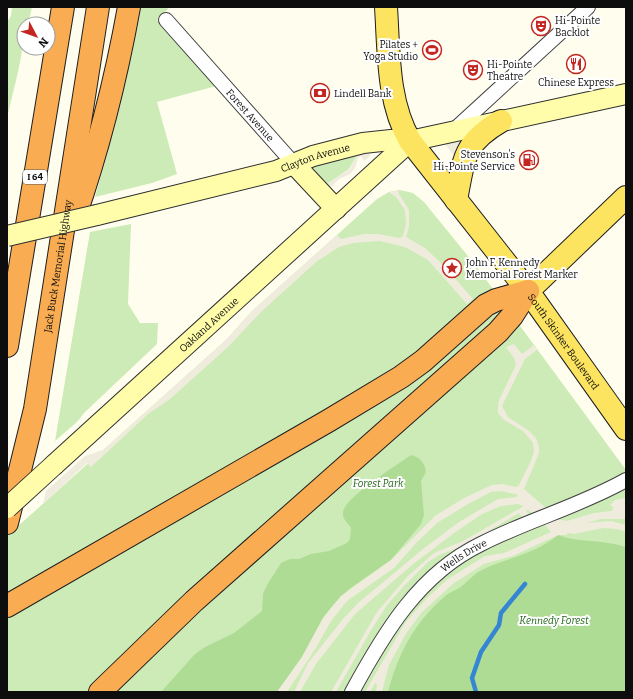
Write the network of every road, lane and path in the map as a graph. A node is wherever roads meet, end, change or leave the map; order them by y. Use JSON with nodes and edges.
{"nodes":[{"id":1,"x":63,"y":7,"type":"edge"},
{"id":2,"x":98,"y":7,"type":"edge"},
{"id":3,"x":129,"y":7,"type":"edge"},
{"id":4,"x":386,"y":7,"type":"edge"},
{"id":5,"x":588,"y":7,"type":"edge"},
{"id":6,"x":166,"y":20,"type":"dead end"},
{"id":7,"x":626,"y":94,"type":"edge"},
{"id":8,"x":501,"y":121,"type":"junction"},
{"id":9,"x":453,"y":131,"type":"junction"},
{"id":10,"x":410,"y":141,"type":"junction"},
{"id":11,"x":294,"y":164,"type":"junction"},
{"id":12,"x":626,"y":197,"type":"edge"},
{"id":13,"x":456,"y":200,"type":"junction"},
{"id":14,"x":336,"y":209,"type":"junction"},
{"id":15,"x":7,"y":236,"type":"edge"},
{"id":16,"x":54,"y":279,"type":"junction"},
{"id":17,"x":528,"y":290,"type":"junction"},
{"id":18,"x":7,"y":346,"type":"edge"},
{"id":19,"x":626,"y":429,"type":"edge"},
{"id":20,"x":626,"y":480,"type":"edge"},
{"id":21,"x":7,"y":508,"type":"edge"},
{"id":22,"x":7,"y":523,"type":"edge"},
{"id":23,"x":13,"y":603,"type":"edge"},
{"id":24,"x":100,"y":692,"type":"edge"},
{"id":25,"x":352,"y":692,"type":"edge"}],
"edges":[{"from":1,"to":18,"type":"highway","number":"I 64"},
{"from":2,"to":16,"type":"highway","name":"Jack Buck Memorial Highway"},
{"from":3,"to":16,"type":"highway"},
{"from":4,"to":10,"type":"main road","name":"South Skinker Boulevard"},
{"from":5,"to":9,"type":"street"},
{"from":6,"to":11,"type":"street","name":"Forest Avenue"},
{"from":7,"to":8,"type":"street","name":"Clayton Avenue"},
{"from":8,"to":9,"type":"street","name":"Clayton Avenue"},
{"from":8,"to":13,"type":"main road"},
{"from":9,"to":10,"type":"street","name":"Clayton Avenue"},
{"from":10,"to":11,"type":"street","name":"Clayton Avenue"},
{"from":10,"to":13,"type":"main road","name":"South Skinker Boulevard"},
{"from":10,"to":14,"type":"street","name":"Oakland Avenue"},
{"from":11,"to":14,"type":"street","name":"Forest Avenue"},
{"from":11,"to":15,"type":"street","name":"Clayton Avenue","bridge":true},
{"from":12,"to":17,"type":"main road"},
{"from":13,"to":17,"type":"main road","name":"South Skinker Boulevard"},
{"from":14,"to":21,"type":"street","name":"Oakland Avenue","bridge":true},
{"from":16,"to":22,"type":"highway","name":"Jack Buck Memorial Highway"},
{"from":17,"to":19,"type":"main road","name":"South Skinker Boulevard"},
{"from":17,"to":23,"type":"highway"},
{"from":17,"to":24,"type":"highway"},
{"from":20,"to":25,"type":"street","name":"Wells Drive"}]}
